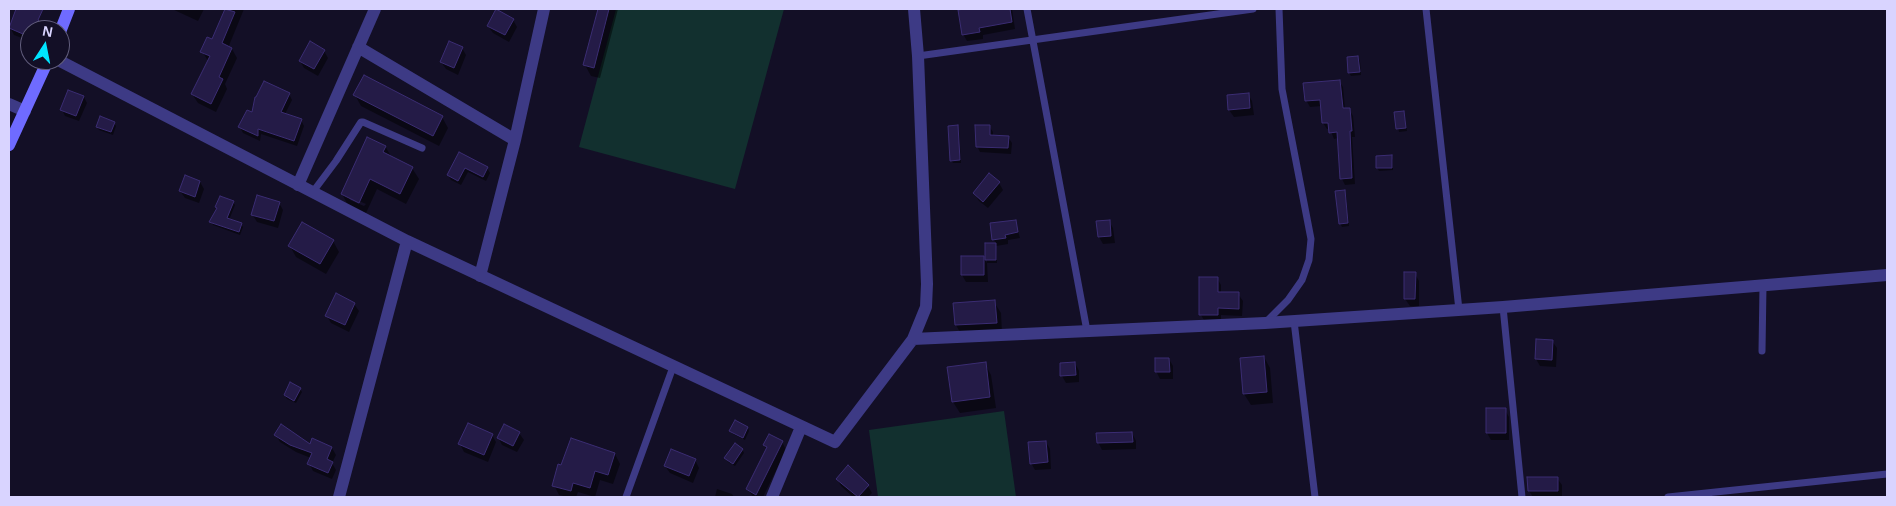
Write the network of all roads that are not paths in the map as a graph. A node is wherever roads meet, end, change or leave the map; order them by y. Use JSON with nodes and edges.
{"nodes":[{"id":1,"x":375,"y":9,"type":"edge"},
{"id":2,"x":544,"y":9,"type":"edge"},
{"id":3,"x":914,"y":9,"type":"edge"},
{"id":4,"x":1027,"y":9,"type":"edge"},
{"id":5,"x":1253,"y":9,"type":"edge"},
{"id":6,"x":1279,"y":9,"type":"edge"},
{"id":7,"x":1426,"y":9,"type":"edge"},
{"id":8,"x":1033,"y":40,"type":"junction"},
{"id":9,"x":358,"y":47,"type":"junction"},
{"id":10,"x":918,"y":56,"type":"junction"},
{"id":11,"x":70,"y":66,"type":"edge"},
{"id":12,"x":43,"y":70,"type":"edge"},
{"id":13,"x":9,"y":104,"type":"edge"},
{"id":14,"x":25,"y":111,"type":"junction"},
{"id":15,"x":515,"y":140,"type":"junction"},
{"id":16,"x":9,"y":145,"type":"edge"},
{"id":17,"x":422,"y":148,"type":"dead end"},
{"id":18,"x":298,"y":185,"type":"junction"},
{"id":19,"x":312,"y":193,"type":"junction"},
{"id":20,"x":407,"y":241,"type":"junction"},
{"id":21,"x":1887,"y":275,"type":"edge"},
{"id":22,"x":480,"y":276,"type":"junction"},
{"id":23,"x":1763,"y":286,"type":"junction"},
{"id":24,"x":1503,"y":307,"type":"junction"},
{"id":25,"x":1459,"y":310,"type":"junction"},
{"id":26,"x":1294,"y":321,"type":"junction"},
{"id":27,"x":1265,"y":323,"type":"junction"},
{"id":28,"x":1088,"y":331,"type":"junction"},
{"id":29,"x":913,"y":339,"type":"junction"},
{"id":30,"x":1762,"y":351,"type":"dead end"},
{"id":31,"x":673,"y":367,"type":"junction"},
{"id":32,"x":801,"y":427,"type":"junction"},
{"id":33,"x":1887,"y":474,"type":"edge"},
{"id":34,"x":339,"y":497,"type":"edge"},
{"id":35,"x":626,"y":497,"type":"edge"},
{"id":36,"x":772,"y":497,"type":"edge"},
{"id":37,"x":1315,"y":497,"type":"edge"},
{"id":38,"x":1522,"y":497,"type":"edge"},
{"id":39,"x":1668,"y":497,"type":"edge"}],
"edges":[{"from":1,"to":9,"type":"street"},
{"from":2,"to":15,"type":"street"},
{"from":3,"to":10,"type":"street"},
{"from":4,"to":8,"type":"lane"},
{"from":5,"to":8,"type":"lane"},
{"from":6,"to":27,"type":"lane"},
{"from":7,"to":25,"type":"lane"},
{"from":8,"to":10,"type":"lane"},
{"from":8,"to":28,"type":"lane"},
{"from":9,"to":15,"type":"street"},
{"from":9,"to":18,"type":"street"},
{"from":10,"to":29,"type":"street"},
{"from":11,"to":18,"type":"street"},
{"from":12,"to":14,"type":"street"},
{"from":13,"to":14,"type":"street"},
{"from":14,"to":16,"type":"street"},
{"from":15,"to":22,"type":"street"},
{"from":17,"to":19,"type":"lane"},
{"from":18,"to":19,"type":"street"},
{"from":19,"to":20,"type":"street"},
{"from":20,"to":22,"type":"street"},
{"from":20,"to":34,"type":"street"},
{"from":21,"to":23,"type":"street"},
{"from":22,"to":31,"type":"street"},
{"from":23,"to":24,"type":"street"},
{"from":23,"to":30,"type":"lane"},
{"from":24,"to":25,"type":"street"},
{"from":24,"to":38,"type":"lane"},
{"from":25,"to":26,"type":"street"},
{"from":26,"to":27,"type":"street"},
{"from":26,"to":37,"type":"lane"},
{"from":27,"to":28,"type":"street"},
{"from":28,"to":29,"type":"street"},
{"from":29,"to":32,"type":"street"},
{"from":31,"to":32,"type":"street"},
{"from":31,"to":35,"type":"lane"},
{"from":32,"to":36,"type":"street"},
{"from":33,"to":39,"type":"lane"}]}
